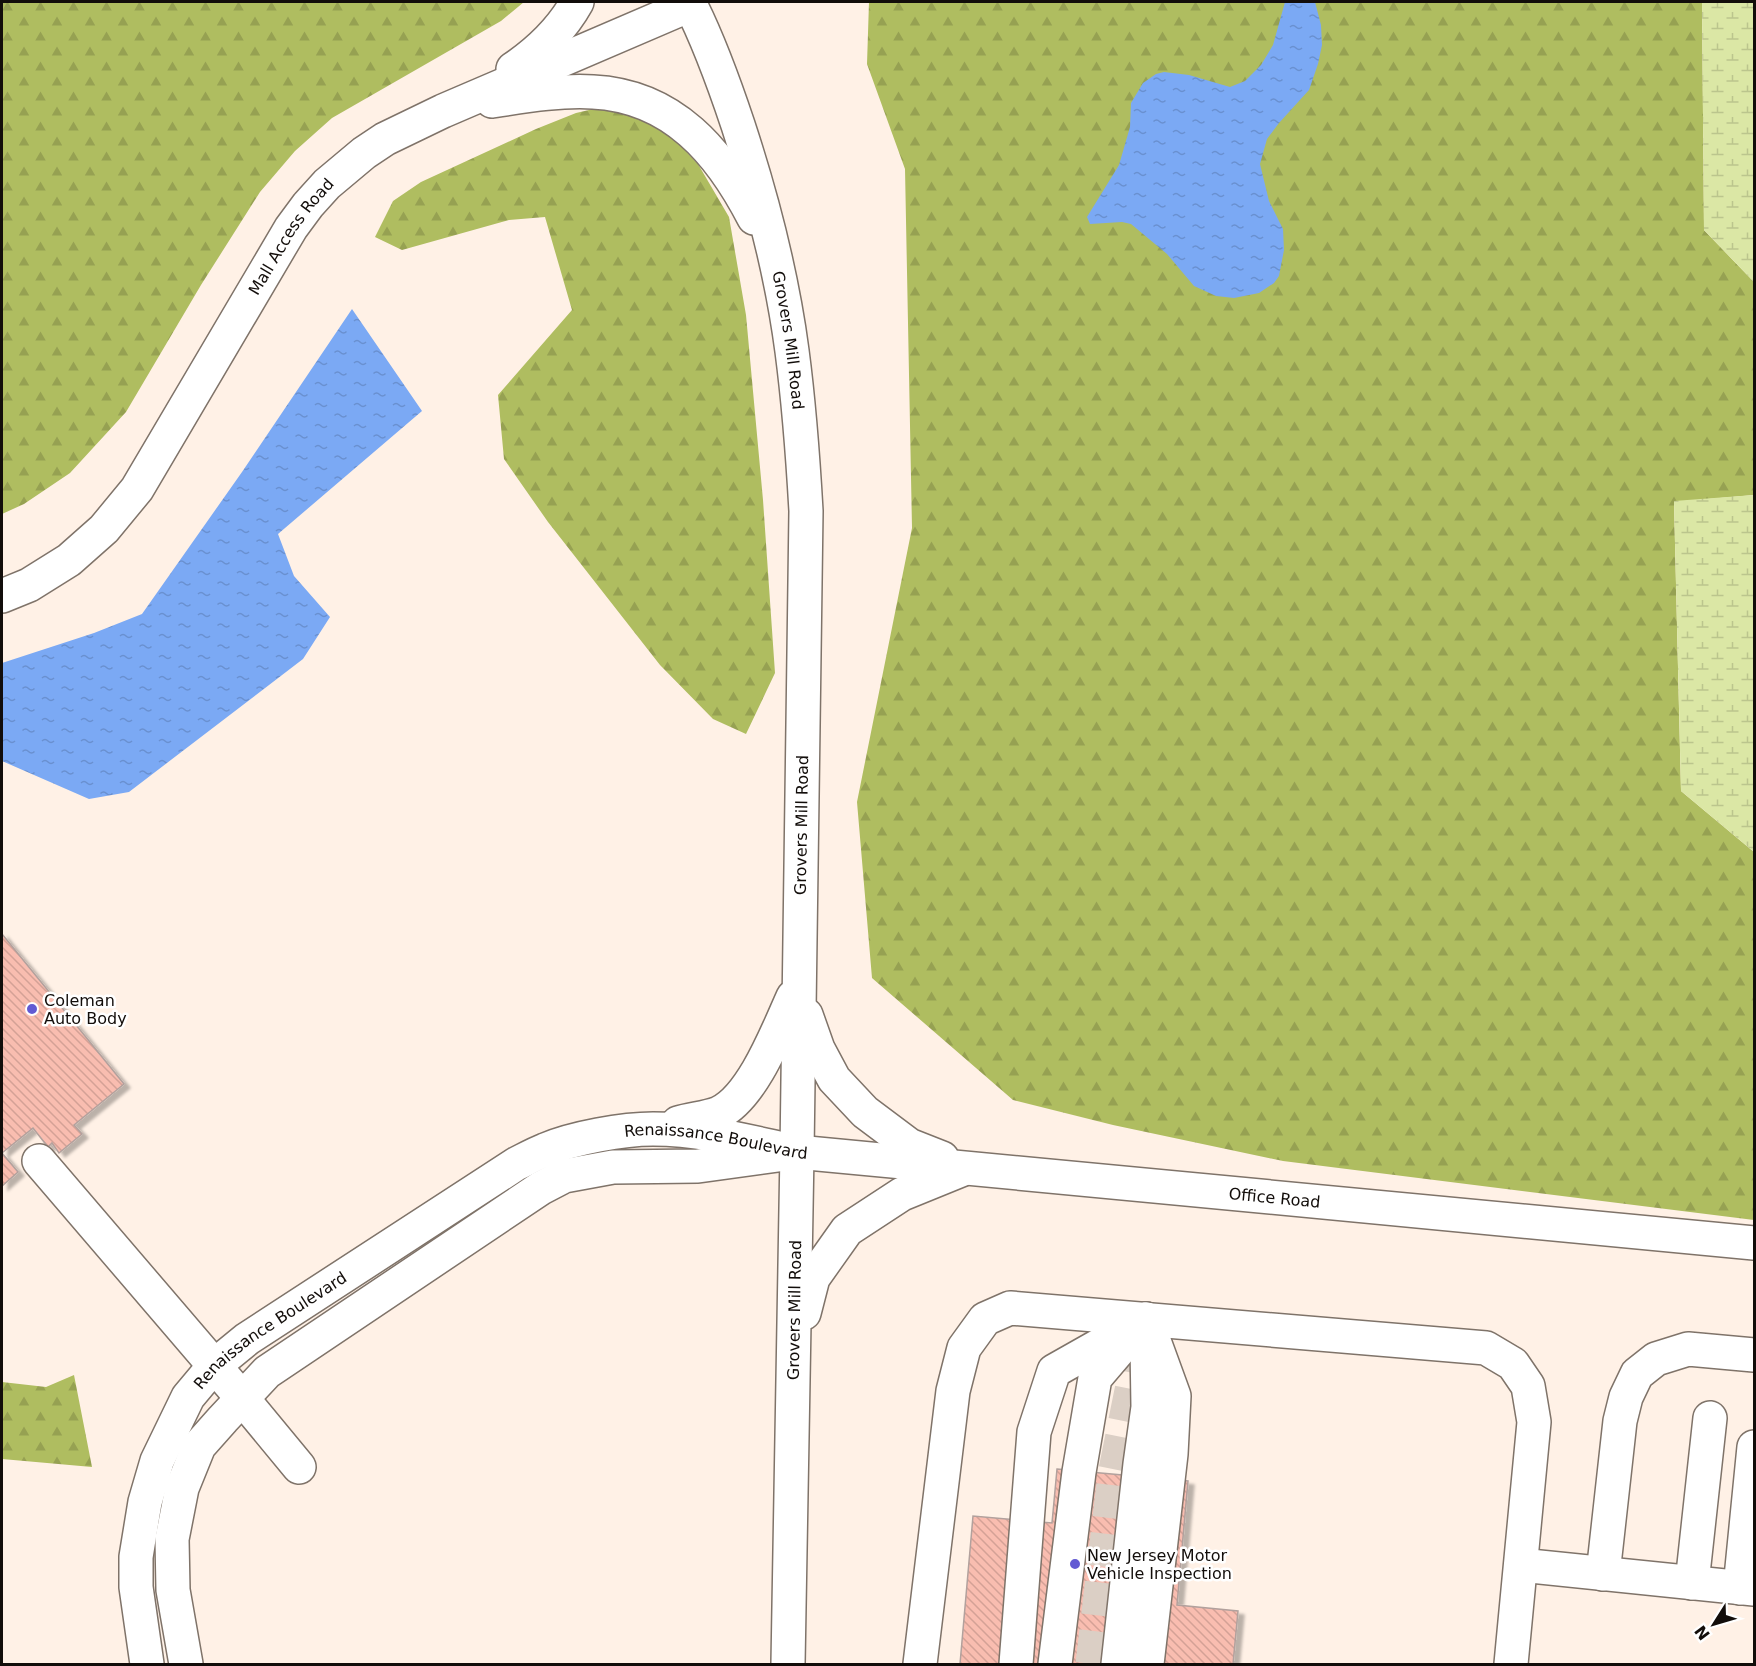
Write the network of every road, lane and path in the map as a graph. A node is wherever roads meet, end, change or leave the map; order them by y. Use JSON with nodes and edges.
{"nodes":[{"id":1,"x":577,"y":2,"type":"edge"},
{"id":2,"x":689,"y":3,"type":"edge"},
{"id":3,"x":443,"y":111,"type":"junction"},
{"id":4,"x":775,"y":258,"type":"junction"},
{"id":5,"x":2,"y":596,"type":"edge"},
{"id":6,"x":799,"y":989,"type":"junction"},
{"id":7,"x":652,"y":1129,"type":"junction"},
{"id":8,"x":797,"y":1152,"type":"junction"},
{"id":9,"x":39,"y":1161,"type":"dead end"},
{"id":10,"x":966,"y":1168,"type":"junction"},
{"id":11,"x":1755,"y":1243,"type":"edge"},
{"id":12,"x":1146,"y":1319,"type":"junction"},
{"id":13,"x":1755,"y":1355,"type":"edge"},
{"id":14,"x":793,"y":1358,"type":"junction"},
{"id":15,"x":214,"y":1366,"type":"junction"},
{"id":16,"x":242,"y":1398,"type":"junction"},
{"id":17,"x":1710,"y":1418,"type":"dead end"},
{"id":18,"x":1755,"y":1447,"type":"edge"},
{"id":19,"x":299,"y":1467,"type":"dead end"},
{"id":20,"x":1521,"y":1565,"type":"junction"},
{"id":21,"x":1603,"y":1574,"type":"junction"},
{"id":22,"x":1692,"y":1583,"type":"junction"},
{"id":23,"x":1747,"y":1588,"type":"edge"},
{"id":24,"x":147,"y":1665,"type":"edge"},
{"id":25,"x":186,"y":1665,"type":"edge"},
{"id":26,"x":788,"y":1665,"type":"edge"},
{"id":27,"x":920,"y":1665,"type":"edge"},
{"id":28,"x":1016,"y":1665,"type":"edge"},
{"id":29,"x":1055,"y":1665,"type":"edge"},
{"id":30,"x":1118,"y":1665,"type":"edge"},
{"id":31,"x":1147,"y":1665,"type":"edge"},
{"id":32,"x":1511,"y":1665,"type":"edge"}],
"edges":[{"from":1,"to":3,"type":"street"},
{"from":2,"to":3,"type":"street","name":"Mall Access Road"},
{"from":2,"to":4,"type":"street","name":"Grovers Mill Road"},
{"from":3,"to":4,"type":"street"},
{"from":3,"to":5,"type":"street","name":"Mall Access Road"},
{"from":4,"to":6,"type":"street","name":"Grovers Mill Road"},
{"from":6,"to":7,"type":"street"},
{"from":6,"to":8,"type":"street","name":"Grovers Mill Road"},
{"from":6,"to":10,"type":"street"},
{"from":7,"to":8,"type":"street","name":"Renaissance Boulevard"},
{"from":7,"to":15,"type":"street","name":"Renaissance Boulevard"},
{"from":8,"to":10,"type":"street","name":"Office Road"},
{"from":8,"to":14,"type":"street","name":"Grovers Mill Road"},
{"from":8,"to":16,"type":"street","name":"Renaissance Boulevard"},
{"from":9,"to":15,"type":"street"},
{"from":10,"to":11,"type":"street","name":"Office Road"},
{"from":10,"to":14,"type":"street"},
{"from":12,"to":20,"type":"street"},
{"from":12,"to":27,"type":"street"},
{"from":12,"to":28,"type":"street"},
{"from":12,"to":29,"type":"street"},
{"from":12,"to":30,"type":"street"},
{"from":12,"to":31,"type":"street"},
{"from":13,"to":21,"type":"street"},
{"from":14,"to":26,"type":"street","name":"Grovers Mill Road"},
{"from":15,"to":16,"type":"street"},
{"from":15,"to":24,"type":"street","name":"Renaissance Boulevard"},
{"from":16,"to":19,"type":"street"},
{"from":16,"to":25,"type":"street","name":"Renaissance Boulevard"},
{"from":17,"to":22,"type":"street"},
{"from":18,"to":23,"type":"street"},
{"from":20,"to":21,"type":"street"},
{"from":20,"to":32,"type":"street"},
{"from":21,"to":22,"type":"street"},
{"from":22,"to":23,"type":"street"}]}
